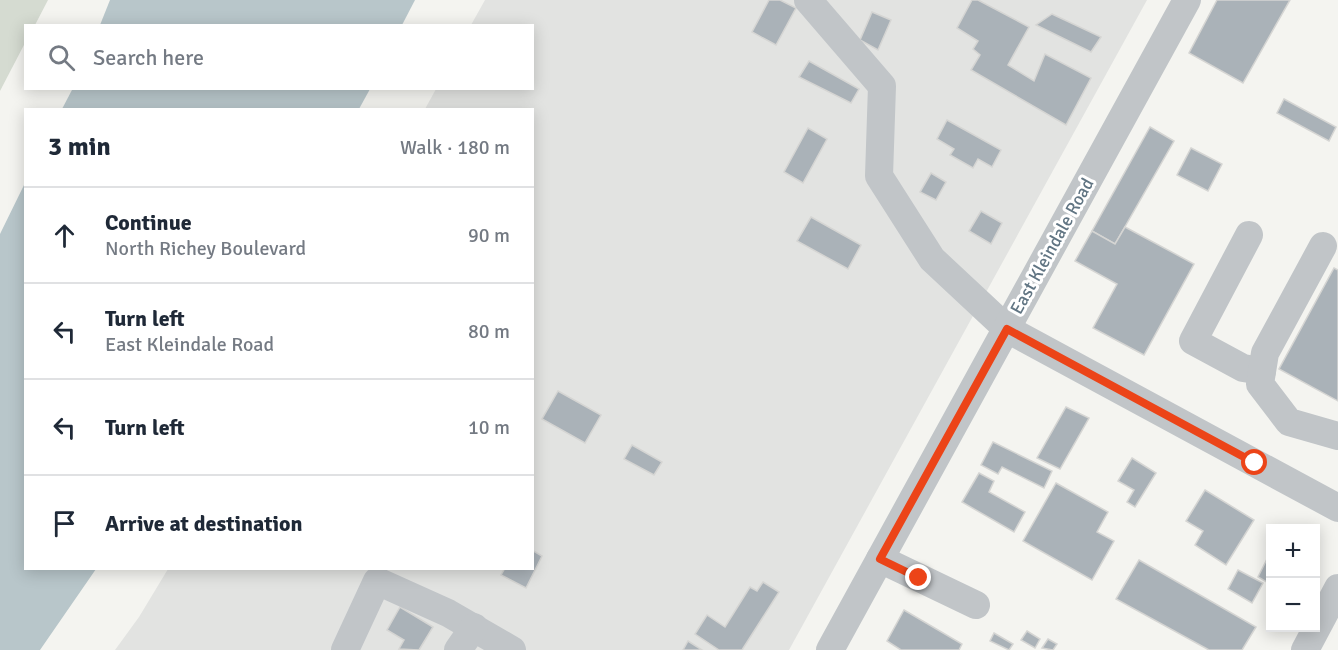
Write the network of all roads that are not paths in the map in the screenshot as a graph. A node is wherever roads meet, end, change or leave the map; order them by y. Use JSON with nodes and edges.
{"nodes":[{"id":1,"x":808,"y":0,"type":"edge"},
{"id":2,"x":1187,"y":0,"type":"edge"},
{"id":3,"x":1249,"y":236,"type":"dead end"},
{"id":4,"x":1323,"y":246,"type":"dead end"},
{"id":5,"x":1007,"y":329,"type":"junction"},
{"id":6,"x":1262,"y":371,"type":"junction"},
{"id":7,"x":1338,"y":436,"type":"edge"},
{"id":8,"x":1338,"y":508,"type":"edge"},
{"id":9,"x":880,"y":559,"type":"junction"},
{"id":10,"x":1338,"y":588,"type":"edge"},
{"id":11,"x":976,"y":605,"type":"dead end"},
{"id":12,"x":466,"y":639,"type":"edge"},
{"id":13,"x":345,"y":650,"type":"edge"},
{"id":14,"x":512,"y":650,"type":"edge"},
{"id":15,"x":830,"y":650,"type":"edge"},
{"id":16,"x":1305,"y":650,"type":"edge"}],
"edges":[{"from":1,"to":5,"type":"street"},
{"from":2,"to":5,"type":"street","name":"East Kleindale Road"},
{"from":3,"to":6,"type":"street"},
{"from":4,"to":6,"type":"street"},
{"from":5,"to":8,"type":"street"},
{"from":5,"to":9,"type":"street","name":"East Kleindale Road"},
{"from":6,"to":7,"type":"street"},
{"from":9,"to":11,"type":"street"},
{"from":9,"to":15,"type":"street","name":"East Kleindale Road"},
{"from":10,"to":16,"type":"street"},
{"from":12,"to":13,"type":"street"},
{"from":12,"to":14,"type":"street"}]}
